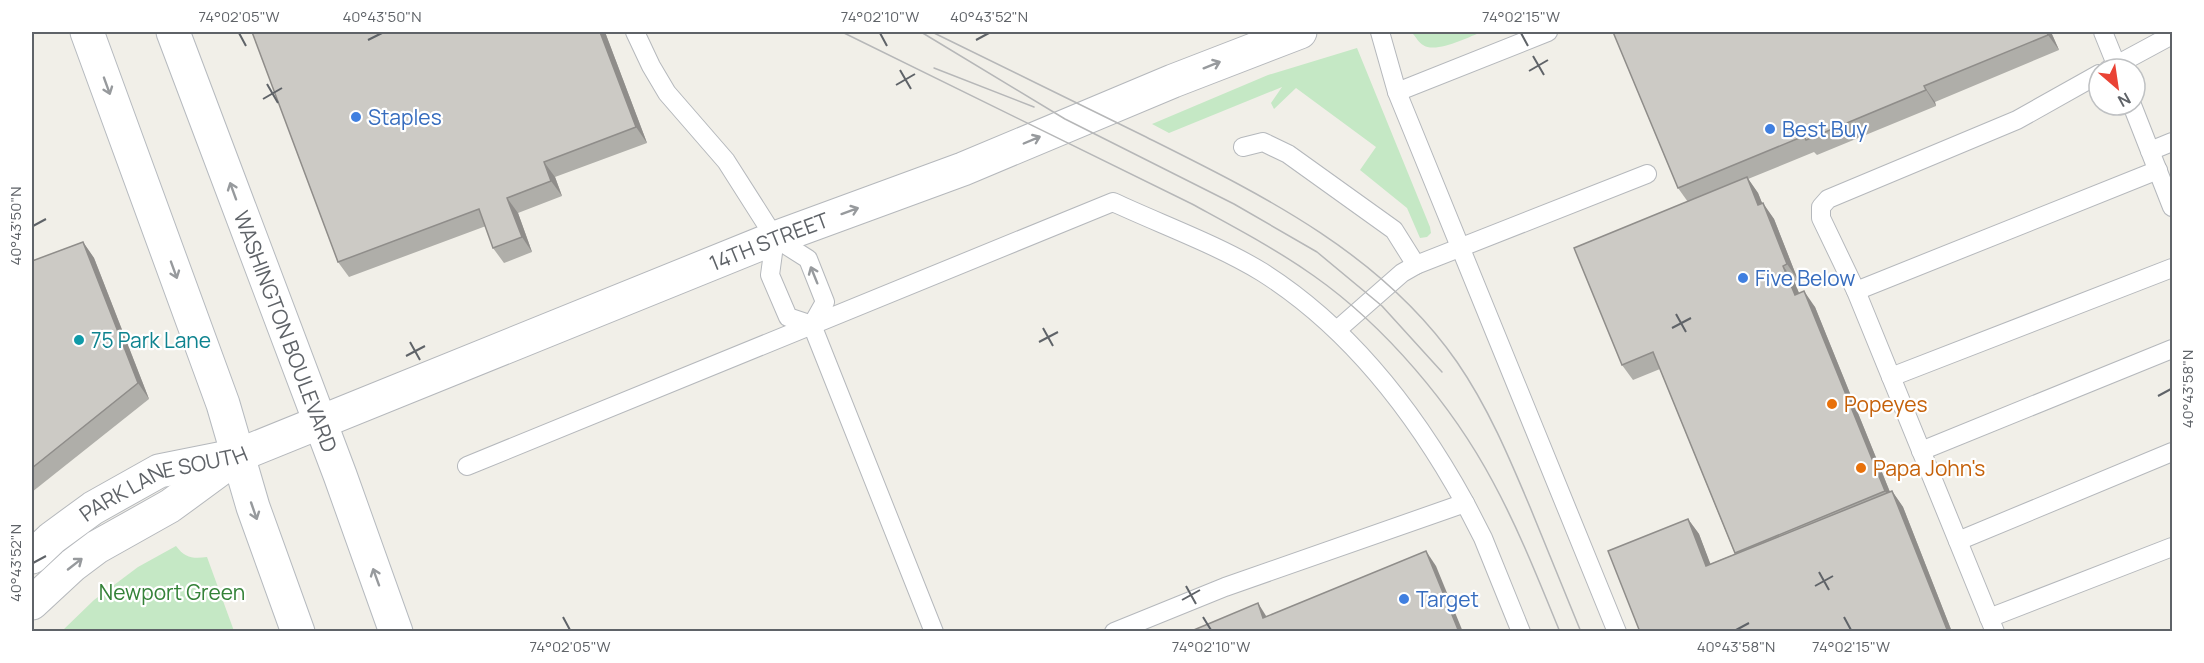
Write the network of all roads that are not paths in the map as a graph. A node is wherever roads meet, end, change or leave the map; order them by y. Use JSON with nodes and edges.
{"nodes":[{"id":1,"x":87,"y":32,"type":"edge"},
{"id":2,"x":173,"y":32,"type":"edge"},
{"id":3,"x":635,"y":32,"type":"edge"},
{"id":4,"x":1300,"y":32,"type":"edge"},
{"id":5,"x":1380,"y":32,"type":"edge"},
{"id":6,"x":1548,"y":32,"type":"edge"},
{"id":7,"x":2103,"y":32,"type":"edge"},
{"id":8,"x":2172,"y":35,"type":"edge"},
{"id":9,"x":2111,"y":57,"type":"edge"},
{"id":10,"x":2134,"y":57,"type":"edge"},
{"id":11,"x":2087,"y":81,"type":"edge"},
{"id":12,"x":1396,"y":92,"type":"junction"},
{"id":13,"x":2137,"y":117,"type":"edge"},
{"id":14,"x":2172,"y":142,"type":"edge"},
{"id":15,"x":1244,"y":147,"type":"dead end"},
{"id":16,"x":2150,"y":150,"type":"junction"},
{"id":17,"x":2158,"y":170,"type":"junction"},
{"id":18,"x":1647,"y":174,"type":"dead end"},
{"id":19,"x":2172,"y":207,"type":"edge"},
{"id":20,"x":775,"y":238,"type":"junction"},
{"id":21,"x":1459,"y":248,"type":"junction"},
{"id":22,"x":1416,"y":265,"type":"junction"},
{"id":23,"x":2172,"y":268,"type":"edge"},
{"id":24,"x":1856,"y":291,"type":"junction"},
{"id":25,"x":812,"y":325,"type":"junction"},
{"id":26,"x":1337,"y":330,"type":"junction"},
{"id":27,"x":2172,"y":349,"type":"edge"},
{"id":28,"x":1891,"y":377,"type":"junction"},
{"id":29,"x":320,"y":422,"type":"junction"},
{"id":30,"x":1921,"y":451,"type":"junction"},
{"id":31,"x":2172,"y":452,"type":"edge"},
{"id":32,"x":238,"y":455,"type":"junction"},
{"id":33,"x":467,"y":466,"type":"dead end"},
{"id":34,"x":1465,"y":503,"type":"junction"},
{"id":35,"x":1958,"y":541,"type":"junction"},
{"id":36,"x":2172,"y":547,"type":"edge"},
{"id":37,"x":32,"y":557,"type":"edge"},
{"id":38,"x":32,"y":603,"type":"edge"},
{"id":39,"x":1992,"y":625,"type":"edge"},
{"id":40,"x":298,"y":632,"type":"edge"},
{"id":41,"x":396,"y":632,"type":"edge"},
{"id":42,"x":934,"y":632,"type":"edge"},
{"id":43,"x":1114,"y":632,"type":"edge"},
{"id":44,"x":1521,"y":632,"type":"edge"},
{"id":45,"x":1617,"y":632,"type":"edge"}],
"edges":[{"from":1,"to":32,"type":"street","one_way":true},
{"from":29,"to":2,"type":"street","name":"WASHINGTON BOULEVARD","one_way":true},
{"from":3,"to":20,"type":"lane"},
{"from":20,"to":4,"type":"street","name":"14TH STREET","one_way":true},
{"from":5,"to":12,"type":"lane"},
{"from":6,"to":12,"type":"lane"},
{"from":7,"to":9,"type":"lane"},
{"from":8,"to":10,"type":"lane"},
{"from":11,"to":24,"type":"lane"},
{"from":12,"to":21,"type":"lane"},
{"from":13,"to":16,"type":"lane"},
{"from":14,"to":16,"type":"lane"},
{"from":15,"to":22,"type":"lane"},
{"from":16,"to":17,"type":"lane"},
{"from":17,"to":19,"type":"lane"},
{"from":17,"to":24,"type":"lane"},
{"from":18,"to":21,"type":"lane"},
{"from":20,"to":25,"type":"lane"},
{"from":25,"to":20,"type":"lane","one_way":true},
{"from":20,"to":29,"type":"street","name":"14TH STREET"},
{"from":21,"to":22,"type":"lane"},
{"from":21,"to":45,"type":"lane"},
{"from":22,"to":26,"type":"lane"},
{"from":23,"to":28,"type":"lane"},
{"from":24,"to":28,"type":"lane"},
{"from":25,"to":26,"type":"lane"},
{"from":25,"to":33,"type":"lane"},
{"from":25,"to":42,"type":"lane"},
{"from":26,"to":34,"type":"lane"},
{"from":27,"to":30,"type":"lane"},
{"from":28,"to":30,"type":"lane"},
{"from":29,"to":32,"type":"street","name":"14TH STREET"},
{"from":41,"to":29,"type":"street","name":"WASHINGTON BOULEVARD","one_way":true},
{"from":30,"to":35,"type":"lane"},
{"from":31,"to":35,"type":"lane"},
{"from":32,"to":37,"type":"street","name":"PARK LANE SOUTH"},
{"from":38,"to":32,"type":"street","name":"PARK LANE SOUTH","one_way":true},
{"from":32,"to":40,"type":"street","one_way":true},
{"from":34,"to":43,"type":"lane"},
{"from":34,"to":44,"type":"lane"},
{"from":35,"to":39,"type":"lane"},
{"from":36,"to":39,"type":"lane"}]}
